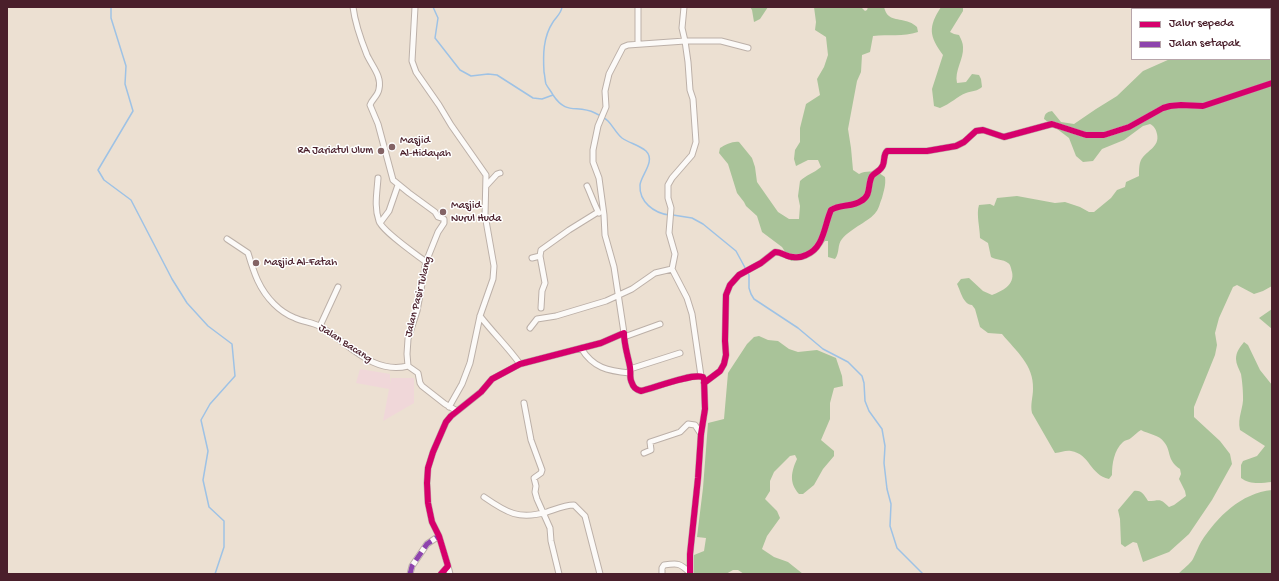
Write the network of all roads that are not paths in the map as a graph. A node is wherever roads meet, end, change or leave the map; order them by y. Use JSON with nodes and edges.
{"nodes":[{"id":1,"x":353,"y":7,"type":"edge"},
{"id":2,"x":415,"y":7,"type":"edge"},
{"id":3,"x":638,"y":7,"type":"edge"},
{"id":4,"x":684,"y":7,"type":"edge"},
{"id":5,"x":685,"y":41,"type":"junction"},
{"id":6,"x":638,"y":44,"type":"junction"},
{"id":7,"x":748,"y":48,"type":"dead end"},
{"id":8,"x":1272,"y":83,"type":"edge"},
{"id":9,"x":500,"y":173,"type":"dead end"},
{"id":10,"x":378,"y":178,"type":"dead end"},
{"id":11,"x":398,"y":184,"type":"junction"},
{"id":12,"x":486,"y":186,"type":"junction"},
{"id":13,"x":587,"y":186,"type":"dead end"},
{"id":14,"x":598,"y":212,"type":"junction"},
{"id":15,"x":604,"y":215,"type":"junction"},
{"id":16,"x":380,"y":224,"type":"junction"},
{"id":17,"x":227,"y":239,"type":"dead end"},
{"id":18,"x":540,"y":256,"type":"junction"},
{"id":19,"x":532,"y":258,"type":"dead end"},
{"id":20,"x":426,"y":262,"type":"junction"},
{"id":21,"x":672,"y":269,"type":"junction"},
{"id":22,"x":338,"y":287,"type":"dead end"},
{"id":23,"x":618,"y":295,"type":"junction"},
{"id":24,"x":541,"y":308,"type":"dead end"},
{"id":25,"x":480,"y":316,"type":"junction"},
{"id":26,"x":660,"y":324,"type":"dead end"},
{"id":27,"x":320,"y":326,"type":"junction"},
{"id":28,"x":530,"y":328,"type":"dead end"},
{"id":29,"x":624,"y":335,"type":"junction"},
{"id":30,"x":581,"y":348,"type":"junction"},
{"id":31,"x":680,"y":353,"type":"dead end"},
{"id":32,"x":520,"y":364,"type":"junction"},
{"id":33,"x":408,"y":366,"type":"junction"},
{"id":34,"x":630,"y":371,"type":"junction"},
{"id":35,"x":701,"y":376,"type":"junction"},
{"id":36,"x":704,"y":383,"type":"junction"},
{"id":37,"x":524,"y":403,"type":"dead end"},
{"id":38,"x":449,"y":407,"type":"junction"},
{"id":39,"x":457,"y":411,"type":"junction"},
{"id":40,"x":701,"y":434,"type":"junction"},
{"id":41,"x":644,"y":453,"type":"dead end"},
{"id":42,"x":484,"y":497,"type":"dead end"},
{"id":43,"x":544,"y":513,"type":"junction"},
{"id":44,"x":439,"y":536,"type":"junction"},
{"id":45,"x":448,"y":566,"type":"junction"},
{"id":46,"x":410,"y":574,"type":"edge"},
{"id":47,"x":441,"y":574,"type":"edge"},
{"id":48,"x":450,"y":574,"type":"edge"},
{"id":49,"x":559,"y":574,"type":"edge"},
{"id":50,"x":600,"y":574,"type":"edge"},
{"id":51,"x":662,"y":574,"type":"edge"},
{"id":52,"x":690,"y":574,"type":"edge"}],
"edges":[{"from":1,"to":11,"type":"street","name":"Jalan Pasir Tulang"},
{"from":2,"to":12,"type":"street"},
{"from":3,"to":6,"type":"street"},
{"from":4,"to":5,"type":"street"},
{"from":5,"to":6,"type":"street"},
{"from":5,"to":7,"type":"street"},
{"from":5,"to":21,"type":"street"},
{"from":6,"to":15,"type":"street"},
{"from":8,"to":36,"type":"street"},
{"from":9,"to":12,"type":"street"},
{"from":10,"to":16,"type":"street"},
{"from":11,"to":16,"type":"street"},
{"from":11,"to":20,"type":"street","name":"Jalan Pasir Tulang"},
{"from":12,"to":25,"type":"street"},
{"from":13,"to":14,"type":"street"},
{"from":14,"to":15,"type":"street"},
{"from":14,"to":18,"type":"street"},
{"from":15,"to":23,"type":"street"},
{"from":16,"to":20,"type":"street"},
{"from":17,"to":27,"type":"street","name":"Jalan Bacang"},
{"from":18,"to":19,"type":"street"},
{"from":18,"to":24,"type":"street"},
{"from":20,"to":33,"type":"street","name":"Jalan Pasir Tulang"},
{"from":21,"to":23,"type":"street"},
{"from":21,"to":35,"type":"street"},
{"from":22,"to":27,"type":"street"},
{"from":23,"to":28,"type":"street"},
{"from":23,"to":29,"type":"street"},
{"from":25,"to":32,"type":"street"},
{"from":25,"to":38,"type":"street"},
{"from":26,"to":29,"type":"street"},
{"from":27,"to":33,"type":"street","name":"Jalan Bacang"},
{"from":29,"to":30,"type":"street"},
{"from":29,"to":34,"type":"street"},
{"from":30,"to":32,"type":"street"},
{"from":30,"to":34,"type":"street"},
{"from":31,"to":34,"type":"street"},
{"from":32,"to":39,"type":"street"},
{"from":33,"to":38,"type":"street"},
{"from":34,"to":35,"type":"street"},
{"from":35,"to":36,"type":"street"},
{"from":36,"to":40,"type":"street"},
{"from":37,"to":43,"type":"street"},
{"from":38,"to":39,"type":"street"},
{"from":39,"to":44,"type":"street"},
{"from":40,"to":41,"type":"street"},
{"from":40,"to":52,"type":"street"},
{"from":42,"to":43,"type":"street"},
{"from":43,"to":49,"type":"street"},
{"from":43,"to":50,"type":"street"},
{"from":44,"to":45,"type":"street"},
{"from":44,"to":46,"type":"street"},
{"from":45,"to":47,"type":"street"},
{"from":45,"to":48,"type":"street"},
{"from":51,"to":52,"type":"street"}]}
